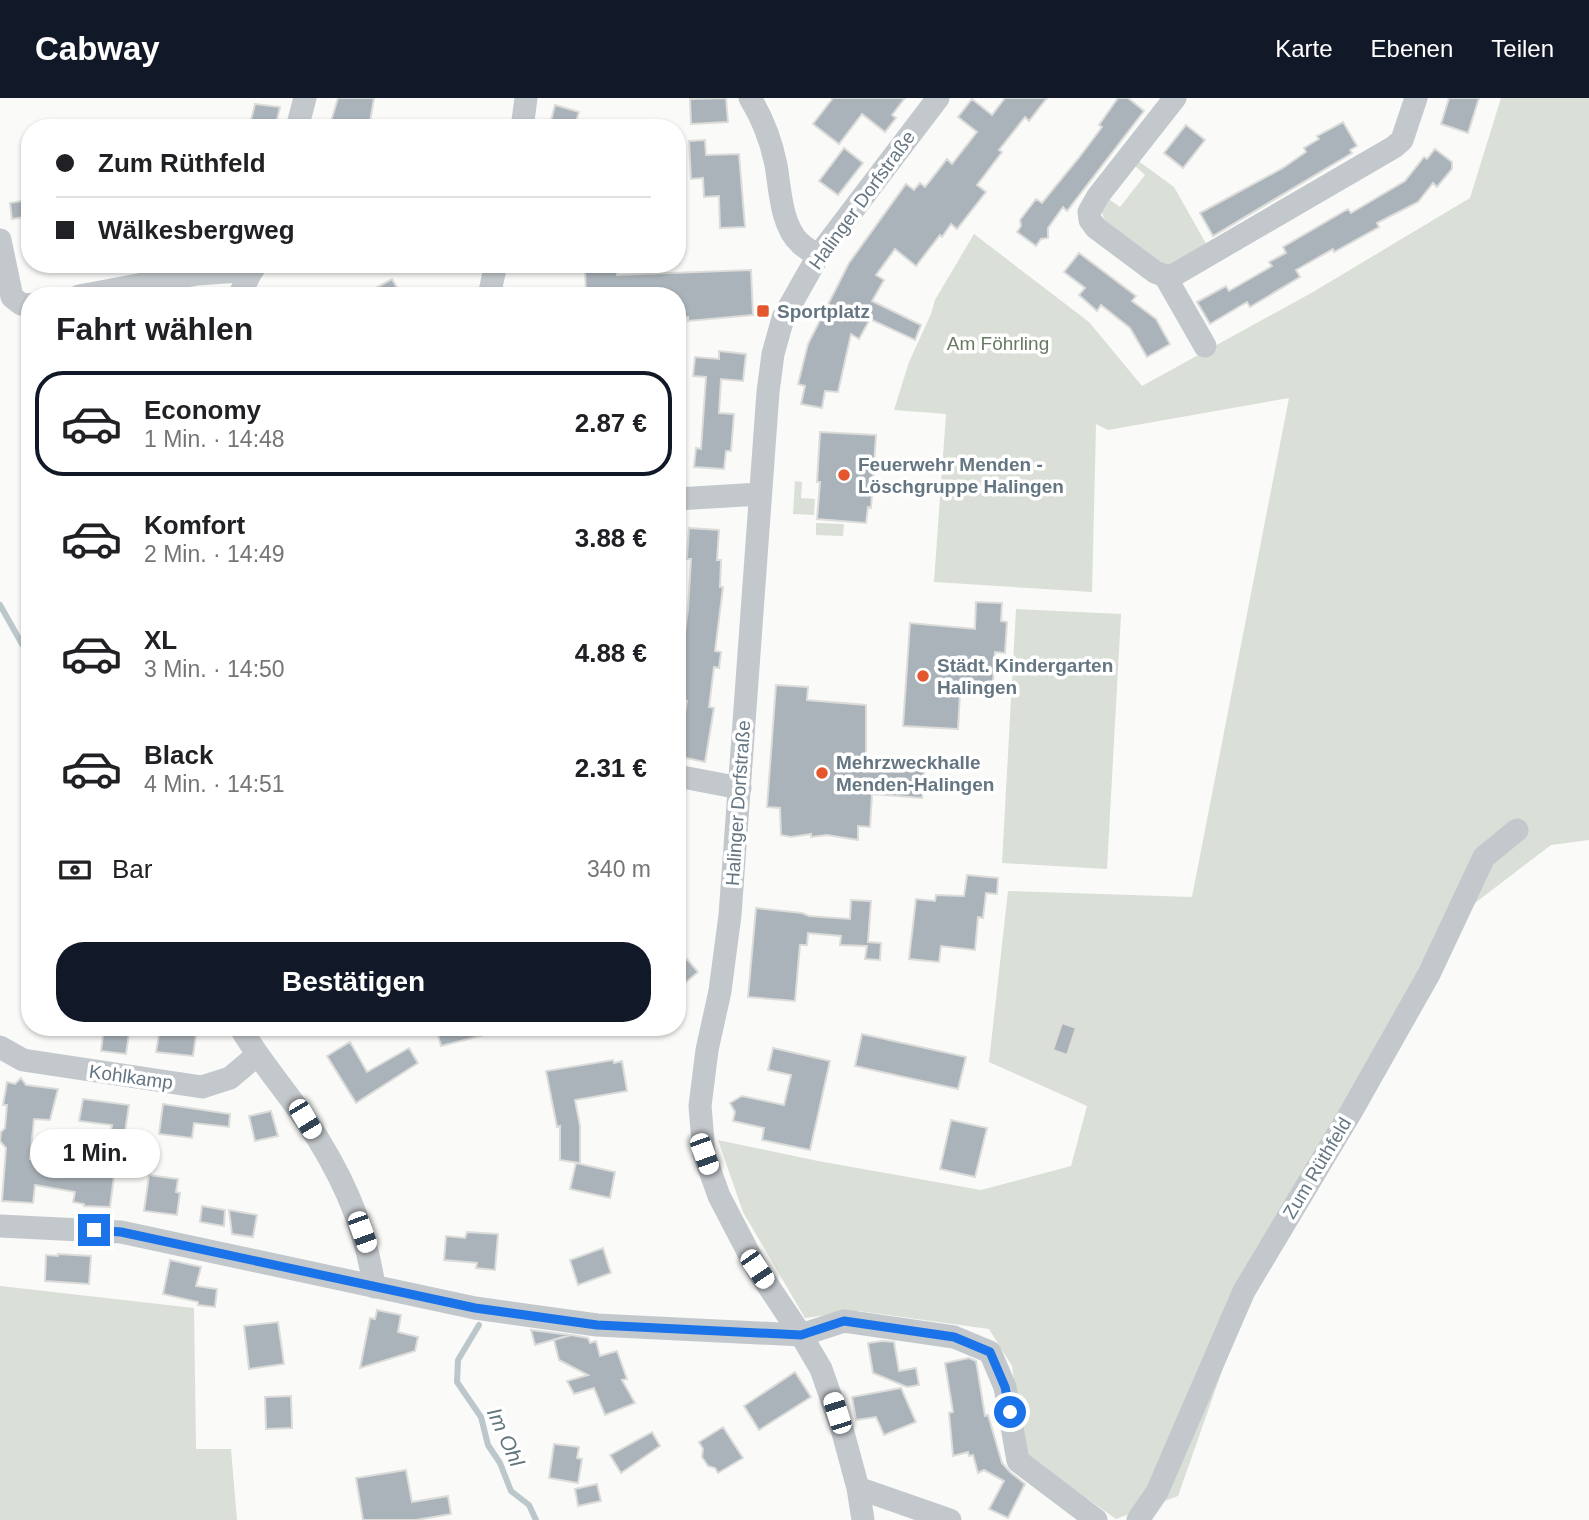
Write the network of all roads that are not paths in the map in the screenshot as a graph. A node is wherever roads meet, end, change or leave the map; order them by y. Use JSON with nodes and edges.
{"nodes":[{"id":1,"x":304,"y":98,"type":"edge"},
{"id":2,"x":526,"y":98,"type":"edge"},
{"id":3,"x":750,"y":98,"type":"edge"},
{"id":4,"x":938,"y":98,"type":"edge"},
{"id":5,"x":1175,"y":98,"type":"edge"},
{"id":6,"x":1416,"y":98,"type":"edge"},
{"id":7,"x":300,"y":119,"type":"edge"},
{"id":8,"x":523,"y":119,"type":"edge"},
{"id":9,"x":0,"y":240,"type":"edge"},
{"id":10,"x":818,"y":256,"type":"junction"},
{"id":11,"x":205,"y":273,"type":"edge"},
{"id":12,"x":1165,"y":276,"type":"junction"},
{"id":13,"x":127,"y":287,"type":"edge"},
{"id":14,"x":21,"y":304,"type":"edge"},
{"id":15,"x":1205,"y":345,"type":"dead end"},
{"id":16,"x":760,"y":494,"type":"junction"},
{"id":17,"x":686,"y":498,"type":"edge"},
{"id":18,"x":686,"y":778,"type":"edge"},
{"id":19,"x":740,"y":788,"type":"junction"},
{"id":20,"x":1517,"y":830,"type":"dead end"},
{"id":21,"x":245,"y":1036,"type":"edge"},
{"id":22,"x":0,"y":1047,"type":"edge"},
{"id":23,"x":256,"y":1056,"type":"junction"},
{"id":24,"x":0,"y":1226,"type":"edge"},
{"id":25,"x":374,"y":1287,"type":"junction"},
{"id":26,"x":801,"y":1335,"type":"junction"},
{"id":27,"x":858,"y":1488,"type":"junction"},
{"id":28,"x":863,"y":1520,"type":"edge"},
{"id":29,"x":950,"y":1520,"type":"edge"},
{"id":30,"x":1096,"y":1520,"type":"edge"},
{"id":31,"x":1138,"y":1520,"type":"edge"}],
"edges":[{"from":1,"to":7,"type":"street"},
{"from":2,"to":8,"type":"street"},
{"from":3,"to":10,"type":"street"},
{"from":4,"to":10,"type":"street","name":"Halinger Dorfstraße"},
{"from":5,"to":12,"type":"street"},
{"from":6,"to":12,"type":"street"},
{"from":9,"to":14,"type":"street"},
{"from":10,"to":16,"type":"street","name":"Halinger Dorfstraße"},
{"from":11,"to":13,"type":"street"},
{"from":12,"to":15,"type":"street"},
{"from":16,"to":17,"type":"street"},
{"from":16,"to":19,"type":"street","name":"Halinger Dorfstraße"},
{"from":18,"to":19,"type":"street"},
{"from":19,"to":26,"type":"street","name":"Halinger Dorfstraße"},
{"from":20,"to":31,"type":"street","name":"Zum Rüthfeld"},
{"from":21,"to":23,"type":"street"},
{"from":22,"to":23,"type":"street","name":"Kohlkamp"},
{"from":23,"to":25,"type":"street"},
{"from":24,"to":25,"type":"street"},
{"from":25,"to":26,"type":"street"},
{"from":26,"to":27,"type":"street","name":"Halinger Dorfstraße"},
{"from":26,"to":30,"type":"street"},
{"from":27,"to":28,"type":"street","name":"Halinger Dorfstraße"},
{"from":27,"to":29,"type":"street"}]}
